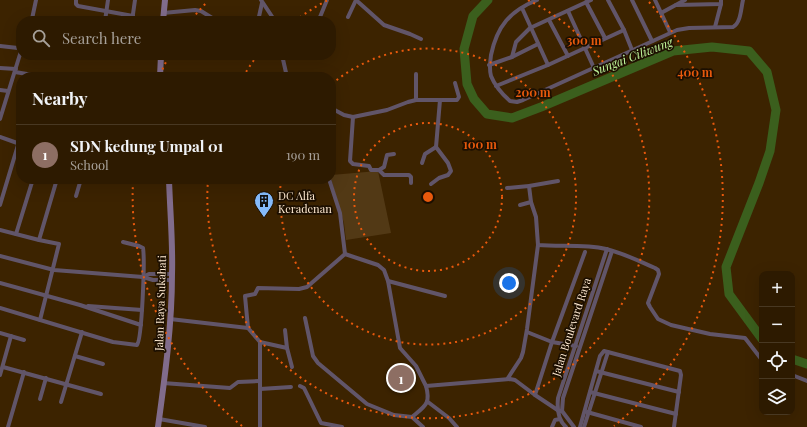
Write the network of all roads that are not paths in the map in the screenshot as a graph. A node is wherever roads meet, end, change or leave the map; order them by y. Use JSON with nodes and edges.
{"nodes":[{"id":1,"x":36,"y":0,"type":"edge"},
{"id":2,"x":76,"y":0,"type":"edge"},
{"id":3,"x":108,"y":0,"type":"edge"},
{"id":4,"x":135,"y":0,"type":"edge"},
{"id":5,"x":165,"y":0,"type":"edge"},
{"id":6,"x":327,"y":0,"type":"edge"},
{"id":7,"x":356,"y":0,"type":"edge"},
{"id":8,"x":537,"y":0,"type":"edge"},
{"id":9,"x":591,"y":0,"type":"edge"},
{"id":10,"x":608,"y":0,"type":"edge"},
{"id":11,"x":632,"y":0,"type":"edge"},
{"id":12,"x":655,"y":0,"type":"edge"},
{"id":13,"x":685,"y":0,"type":"edge"},
{"id":14,"x":743,"y":0,"type":"edge"},
{"id":15,"x":262,"y":2,"type":"edge"},
{"id":16,"x":586,"y":2,"type":"junction"},
{"id":17,"x":721,"y":2,"type":"edge"},
{"id":18,"x":676,"y":5,"type":"junction"},
{"id":19,"x":522,"y":8,"type":"junction"},
{"id":20,"x":106,"y":11,"type":"junction"},
{"id":21,"x":568,"y":11,"type":"junction"},
{"id":22,"x":163,"y":13,"type":"joint"},
{"id":23,"x":661,"y":13,"type":"junction"},
{"id":24,"x":33,"y":16,"type":"edge"},
{"id":25,"x":106,"y":16,"type":"edge"},
{"id":26,"x":133,"y":16,"type":"joint"},
{"id":27,"x":209,"y":16,"type":"edge"},
{"id":28,"x":259,"y":16,"type":"edge"},
{"id":29,"x":272,"y":16,"type":"edge"},
{"id":30,"x":320,"y":16,"type":"dead end"},
{"id":31,"x":348,"y":16,"type":"dead end"},
{"id":32,"x":549,"y":20,"type":"junction"},
{"id":33,"x":715,"y":27,"type":"junction"},
{"id":34,"x":530,"y":28,"type":"junction"},
{"id":35,"x":624,"y":30,"type":"junction"},
{"id":36,"x":670,"y":32,"type":"junction"},
{"id":37,"x":605,"y":38,"type":"junction"},
{"id":38,"x":421,"y":39,"type":"dead end"},
{"id":39,"x":652,"y":41,"type":"junction"},
{"id":40,"x":538,"y":44,"type":"junction"},
{"id":41,"x":0,"y":46,"type":"edge"},
{"id":42,"x":16,"y":48,"type":"edge"},
{"id":43,"x":586,"y":48,"type":"junction"},
{"id":44,"x":632,"y":50,"type":"junction"},
{"id":45,"x":568,"y":56,"type":"junction"},
{"id":46,"x":512,"y":57,"type":"junction"},
{"id":47,"x":19,"y":60,"type":"edge"},
{"id":48,"x":161,"y":60,"type":"edge"},
{"id":49,"x":283,"y":60,"type":"edge"},
{"id":50,"x":489,"y":65,"type":"junction"},
{"id":51,"x":548,"y":65,"type":"junction"},
{"id":52,"x":0,"y":68,"type":"edge"},
{"id":53,"x":594,"y":68,"type":"junction"},
{"id":54,"x":16,"y":71,"type":"junction"},
{"id":55,"x":21,"y":72,"type":"edge"},
{"id":56,"x":160,"y":72,"type":"edge"},
{"id":57,"x":286,"y":72,"type":"edge"},
{"id":58,"x":416,"y":74,"type":"dead end"},
{"id":59,"x":455,"y":83,"type":"dead end"},
{"id":60,"x":496,"y":86,"type":"junction"},
{"id":61,"x":0,"y":90,"type":"edge"},
{"id":62,"x":8,"y":91,"type":"junction"},
{"id":63,"x":416,"y":100,"type":"junction"},
{"id":64,"x":440,"y":100,"type":"junction"},
{"id":65,"x":336,"y":111,"type":"edge"},
{"id":66,"x":1,"y":113,"type":"edge"},
{"id":67,"x":353,"y":117,"type":"junction"},
{"id":68,"x":0,"y":119,"type":"edge"},
{"id":69,"x":0,"y":137,"type":"edge"},
{"id":70,"x":16,"y":143,"type":"edge"},
{"id":71,"x":436,"y":147,"type":"junction"},
{"id":72,"x":394,"y":154,"type":"dead end"},
{"id":73,"x":16,"y":156,"type":"edge"},
{"id":74,"x":422,"y":163,"type":"dead end"},
{"id":75,"x":379,"y":170,"type":"junction"},
{"id":76,"x":558,"y":181,"type":"dead end"},
{"id":77,"x":411,"y":183,"type":"dead end"},
{"id":78,"x":31,"y":184,"type":"edge"},
{"id":79,"x":55,"y":184,"type":"edge"},
{"id":80,"x":80,"y":184,"type":"edge"},
{"id":81,"x":169,"y":184,"type":"edge"},
{"id":82,"x":331,"y":184,"type":"edge"},
{"id":83,"x":432,"y":184,"type":"dead end"},
{"id":84,"x":529,"y":186,"type":"junction"},
{"id":85,"x":507,"y":188,"type":"dead end"},
{"id":86,"x":76,"y":196,"type":"dead end"},
{"id":87,"x":531,"y":202,"type":"junction"},
{"id":88,"x":520,"y":205,"type":"dead end"},
{"id":89,"x":0,"y":206,"type":"edge"},
{"id":90,"x":0,"y":230,"type":"edge"},
{"id":91,"x":16,"y":234,"type":"junction"},
{"id":92,"x":39,"y":240,"type":"junction"},
{"id":93,"x":123,"y":242,"type":"dead end"},
{"id":94,"x":538,"y":245,"type":"junction"},
{"id":95,"x":607,"y":249,"type":"junction"},
{"id":96,"x":612,"y":251,"type":"junction"},
{"id":97,"x":585,"y":252,"type":"dead end"},
{"id":98,"x":345,"y":254,"type":"junction"},
{"id":99,"x":0,"y":256,"type":"edge"},
{"id":100,"x":54,"y":270,"type":"junction"},
{"id":101,"x":143,"y":277,"type":"junction"},
{"id":102,"x":172,"y":277,"type":"junction"},
{"id":103,"x":388,"y":281,"type":"junction"},
{"id":104,"x":0,"y":283,"type":"edge"},
{"id":105,"x":47,"y":296,"type":"junction"},
{"id":106,"x":445,"y":296,"type":"dead end"},
{"id":107,"x":80,"y":305,"type":"junction"},
{"id":108,"x":0,"y":308,"type":"edge"},
{"id":109,"x":142,"y":310,"type":"junction"},
{"id":110,"x":305,"y":318,"type":"dead end"},
{"id":111,"x":170,"y":319,"type":"junction"},
{"id":112,"x":40,"y":320,"type":"junction"},
{"id":113,"x":141,"y":325,"type":"junction"},
{"id":114,"x":248,"y":328,"type":"junction"},
{"id":115,"x":285,"y":330,"type":"dead end"},
{"id":116,"x":82,"y":332,"type":"junction"},
{"id":117,"x":527,"y":332,"type":"junction"},
{"id":118,"x":0,"y":333,"type":"edge"},
{"id":119,"x":11,"y":336,"type":"junction"},
{"id":120,"x":24,"y":340,"type":"dead end"},
{"id":121,"x":260,"y":342,"type":"junction"},
{"id":122,"x":552,"y":342,"type":"junction"},
{"id":123,"x":575,"y":346,"type":"junction"},
{"id":124,"x":287,"y":348,"type":"junction"},
{"id":125,"x":580,"y":348,"type":"junction"},
{"id":126,"x":608,"y":352,"type":"junction"},
{"id":127,"x":75,"y":356,"type":"junction"},
{"id":128,"x":759,"y":356,"type":"edge"},
{"id":129,"x":103,"y":364,"type":"dead end"},
{"id":130,"x":3,"y":367,"type":"junction"},
{"id":131,"x":292,"y":367,"type":"dead end"},
{"id":132,"x":596,"y":371,"type":"junction"},
{"id":133,"x":24,"y":372,"type":"junction"},
{"id":134,"x":601,"y":373,"type":"junction"},
{"id":135,"x":0,"y":375,"type":"edge"},
{"id":136,"x":795,"y":376,"type":"edge"},
{"id":137,"x":46,"y":378,"type":"junction"},
{"id":138,"x":508,"y":378,"type":"junction"},
{"id":139,"x":259,"y":381,"type":"junction"},
{"id":140,"x":807,"y":381,"type":"edge"},
{"id":141,"x":163,"y":383,"type":"junction"},
{"id":142,"x":66,"y":384,"type":"junction"},
{"id":143,"x":300,"y":386,"type":"dead end"},
{"id":144,"x":426,"y":386,"type":"junction"},
{"id":145,"x":291,"y":387,"type":"dead end"},
{"id":146,"x":260,"y":389,"type":"junction"},
{"id":147,"x":590,"y":392,"type":"junction"},
{"id":148,"x":679,"y":392,"type":"junction"},
{"id":149,"x":595,"y":393,"type":"junction"},
{"id":150,"x":101,"y":394,"type":"dead end"},
{"id":151,"x":535,"y":396,"type":"junction"},
{"id":152,"x":40,"y":399,"type":"dead end"},
{"id":153,"x":61,"y":402,"type":"dead end"},
{"id":154,"x":428,"y":402,"type":"junction"},
{"id":155,"x":560,"y":411,"type":"junction"},
{"id":156,"x":586,"y":412,"type":"junction"},
{"id":157,"x":676,"y":414,"type":"junction"},
{"id":158,"x":412,"y":417,"type":"junction"},
{"id":159,"x":159,"y":419,"type":"junction"},
{"id":160,"x":560,"y":419,"type":"junction"},
{"id":161,"x":8,"y":427,"type":"edge"},
{"id":162,"x":158,"y":427,"type":"edge"},
{"id":163,"x":205,"y":427,"type":"edge"},
{"id":164,"x":260,"y":427,"type":"edge"},
{"id":165,"x":342,"y":427,"type":"edge"},
{"id":166,"x":423,"y":427,"type":"edge"},
{"id":167,"x":457,"y":427,"type":"edge"},
{"id":168,"x":552,"y":427,"type":"edge"},
{"id":169,"x":566,"y":427,"type":"edge"},
{"id":170,"x":574,"y":427,"type":"edge"},
{"id":171,"x":580,"y":427,"type":"edge"},
{"id":172,"x":584,"y":427,"type":"edge"},
{"id":173,"x":641,"y":427,"type":"edge"},
{"id":174,"x":674,"y":427,"type":"edge"}],
"edges":[{"from":1,"to":24,"type":"street"},
{"from":2,"to":20,"type":"street"},
{"from":3,"to":20,"type":"street"},
{"from":4,"to":26,"type":"street"},
{"from":5,"to":22,"type":"main road"},
{"from":6,"to":30,"type":"street"},
{"from":7,"to":31,"type":"street"},
{"from":7,"to":38,"type":"street"},
{"from":8,"to":19,"type":"street"},
{"from":9,"to":16,"type":"street"},
{"from":10,"to":35,"type":"street"},
{"from":11,"to":39,"type":"street"},
{"from":12,"to":23,"type":"street"},
{"from":13,"to":18,"type":"street"},
{"from":14,"to":33,"type":"street"},
{"from":15,"to":28,"type":"street"},
{"from":15,"to":29,"type":"street"},
{"from":16,"to":21,"type":"street"},
{"from":16,"to":37,"type":"street"},
{"from":17,"to":18,"type":"street"},
{"from":17,"to":33,"type":"street"},
{"from":18,"to":23,"type":"street"},
{"from":19,"to":34,"type":"street"},
{"from":19,"to":50,"type":"street"},
{"from":20,"to":25,"type":"street"},
{"from":20,"to":26,"type":"street"},
{"from":21,"to":32,"type":"street"},
{"from":21,"to":43,"type":"street"},
{"from":22,"to":27,"type":"street"},
{"from":23,"to":36,"type":"street"},
{"from":32,"to":34,"type":"street"},
{"from":32,"to":45,"type":"street"},
{"from":33,"to":36,"type":"street"},
{"from":34,"to":40,"type":"street"},
{"from":34,"to":46,"type":"street"},
{"from":35,"to":37,"type":"street"},
{"from":35,"to":44,"type":"street"},
{"from":36,"to":39,"type":"street"},
{"from":37,"to":43,"type":"street"},
{"from":39,"to":44,"type":"street"},
{"from":40,"to":46,"type":"street"},
{"from":40,"to":51,"type":"street"},
{"from":41,"to":42,"type":"street"},
{"from":43,"to":45,"type":"street"},
{"from":43,"to":53,"type":"street"},
{"from":44,"to":53,"type":"street"},
{"from":45,"to":51,"type":"street"},
{"from":46,"to":50,"type":"street"},
{"from":47,"to":54,"type":"street"},
{"from":48,"to":56,"type":"main road"},
{"from":49,"to":57,"type":"street"},
{"from":50,"to":60,"type":"street"},
{"from":51,"to":60,"type":"street"},
{"from":52,"to":54,"type":"street"},
{"from":53,"to":60,"type":"street"},
{"from":54,"to":55,"type":"street"},
{"from":54,"to":62,"type":"street"},
{"from":58,"to":63,"type":"street"},
{"from":59,"to":64,"type":"street"},
{"from":61,"to":62,"type":"street"},
{"from":62,"to":66,"type":"street"},
{"from":63,"to":64,"type":"street"},
{"from":63,"to":67,"type":"street"},
{"from":64,"to":71,"type":"street"},
{"from":65,"to":67,"type":"street"},
{"from":66,"to":68,"type":"street"},
{"from":67,"to":75,"type":"street"},
{"from":69,"to":70,"type":"street"},
{"from":71,"to":74,"type":"street"},
{"from":71,"to":83,"type":"street"},
{"from":72,"to":75,"type":"street"},
{"from":73,"to":89,"type":"street"},
{"from":75,"to":77,"type":"street"},
{"from":76,"to":84,"type":"street"},
{"from":78,"to":91,"type":"street"},
{"from":79,"to":92,"type":"street"},
{"from":80,"to":86,"type":"street"},
{"from":81,"to":102,"type":"main road","name":"Jalan Raya Sukahati"},
{"from":82,"to":98,"type":"street"},
{"from":84,"to":85,"type":"street"},
{"from":84,"to":87,"type":"street"},
{"from":87,"to":88,"type":"street"},
{"from":87,"to":94,"type":"street"},
{"from":90,"to":91,"type":"street"},
{"from":91,"to":92,"type":"street"},
{"from":92,"to":100,"type":"street"},
{"from":93,"to":101,"type":"street"},
{"from":94,"to":95,"type":"street"},
{"from":94,"to":117,"type":"street"},
{"from":95,"to":96,"type":"street"},
{"from":95,"to":123,"type":"street","name":"Jalan Boulevard Raya"},
{"from":96,"to":125,"type":"street","name":"Jalan Boulevard Raya"},
{"from":96,"to":128,"type":"street"},
{"from":97,"to":122,"type":"street"},
{"from":98,"to":103,"type":"street"},
{"from":98,"to":114,"type":"street"},
{"from":99,"to":100,"type":"street"},
{"from":100,"to":101,"type":"street"},
{"from":100,"to":105,"type":"street"},
{"from":101,"to":102,"type":"street"},
{"from":101,"to":109,"type":"street"},
{"from":102,"to":111,"type":"main road","name":"Jalan Raya Sukahati"},
{"from":103,"to":106,"type":"street"},
{"from":103,"to":144,"type":"street"},
{"from":104,"to":105,"type":"street"},
{"from":105,"to":107,"type":"street"},
{"from":105,"to":112,"type":"street"},
{"from":107,"to":109,"type":"street"},
{"from":107,"to":113,"type":"street"},
{"from":108,"to":112,"type":"street"},
{"from":109,"to":113,"type":"street"},
{"from":110,"to":158,"type":"street"},
{"from":111,"to":114,"type":"street"},
{"from":111,"to":141,"type":"main road","name":"Jalan Raya Sukahati"},
{"from":112,"to":116,"type":"street"},
{"from":113,"to":116,"type":"street"},
{"from":114,"to":121,"type":"street"},
{"from":115,"to":124,"type":"street"},
{"from":116,"to":127,"type":"street"},
{"from":117,"to":122,"type":"street"},
{"from":117,"to":138,"type":"street"},
{"from":118,"to":119,"type":"street"},
{"from":119,"to":120,"type":"street"},
{"from":119,"to":130,"type":"street"},
{"from":121,"to":124,"type":"street"},
{"from":121,"to":139,"type":"street"},
{"from":122,"to":123,"type":"street"},
{"from":122,"to":151,"type":"street"},
{"from":123,"to":125,"type":"street"},
{"from":123,"to":155,"type":"street","name":"Jalan Boulevard Raya"},
{"from":124,"to":131,"type":"street"},
{"from":125,"to":155,"type":"street","name":"Jalan Boulevard Raya"},
{"from":126,"to":132,"type":"street"},
{"from":126,"to":134,"type":"street"},
{"from":126,"to":148,"type":"street"},
{"from":127,"to":129,"type":"street"},
{"from":127,"to":142,"type":"street"},
{"from":130,"to":133,"type":"street"},
{"from":130,"to":135,"type":"street"},
{"from":132,"to":134,"type":"street"},
{"from":132,"to":147,"type":"street"},
{"from":133,"to":137,"type":"street"},
{"from":133,"to":161,"type":"street"},
{"from":134,"to":148,"type":"street"},
{"from":134,"to":149,"type":"street"},
{"from":136,"to":140,"type":"street"},
{"from":137,"to":142,"type":"street"},
{"from":137,"to":152,"type":"street"},
{"from":138,"to":144,"type":"street"},
{"from":138,"to":151,"type":"street"},
{"from":139,"to":141,"type":"street"},
{"from":139,"to":146,"type":"street"},
{"from":141,"to":159,"type":"main road","name":"Jalan Raya Sukahati"},
{"from":142,"to":150,"type":"street"},
{"from":142,"to":153,"type":"street"},
{"from":143,"to":165,"type":"street"},
{"from":144,"to":154,"type":"street"},
{"from":145,"to":146,"type":"street"},
{"from":146,"to":164,"type":"street"},
{"from":147,"to":149,"type":"street"},
{"from":147,"to":156,"type":"street"},
{"from":148,"to":157,"type":"street"},
{"from":149,"to":156,"type":"street"},
{"from":149,"to":157,"type":"street"},
{"from":151,"to":155,"type":"street"},
{"from":154,"to":158,"type":"street"},
{"from":154,"to":167,"type":"street"},
{"from":155,"to":160,"type":"street"},
{"from":155,"to":170,"type":"street"},
{"from":156,"to":171,"type":"street"},
{"from":156,"to":172,"type":"street"},
{"from":156,"to":173,"type":"street"},
{"from":157,"to":174,"type":"street"},
{"from":158,"to":166,"type":"street"},
{"from":159,"to":162,"type":"main road","name":"Jalan Raya Sukahati"},
{"from":159,"to":163,"type":"street"},
{"from":160,"to":168,"type":"street"},
{"from":160,"to":169,"type":"street"}]}
